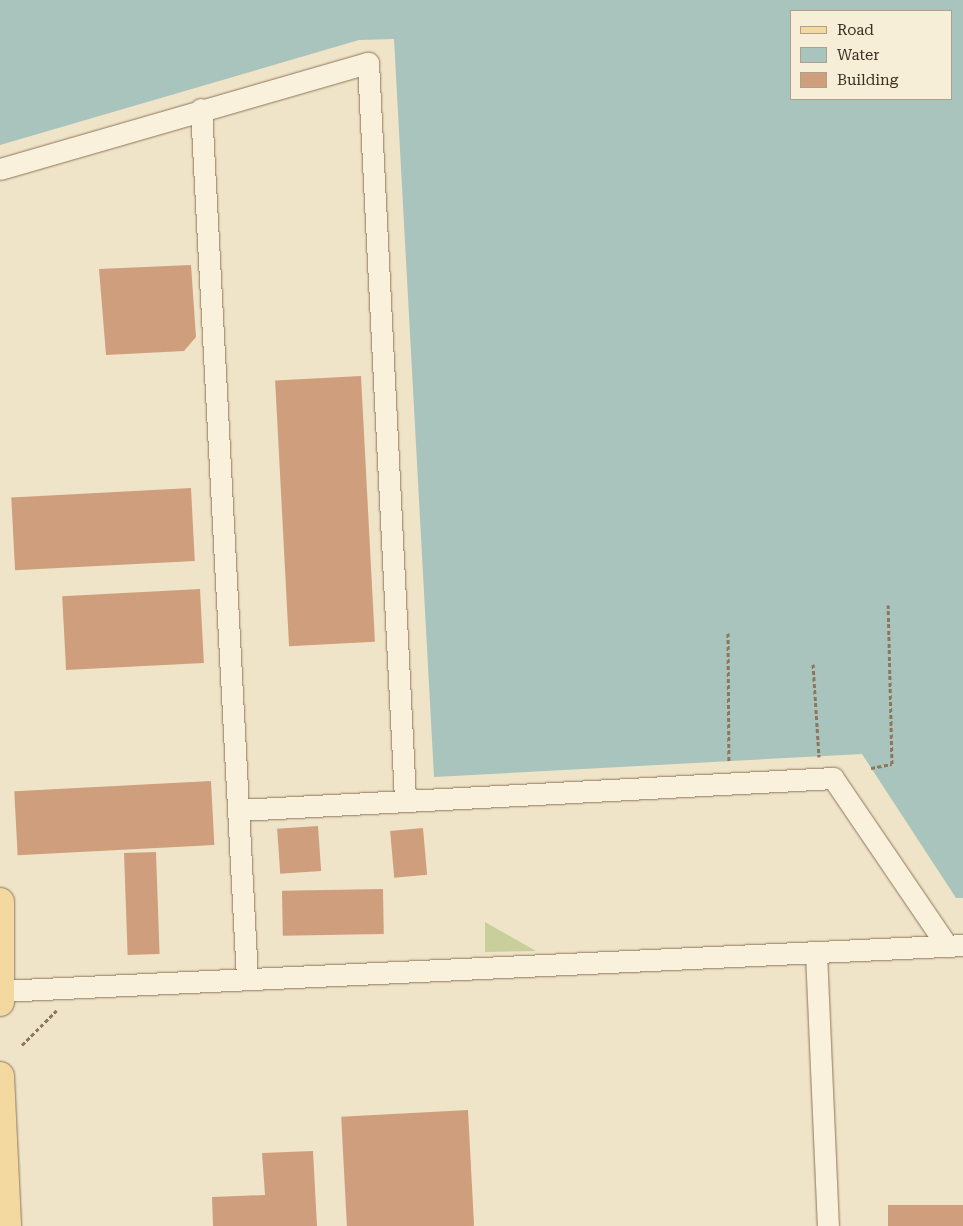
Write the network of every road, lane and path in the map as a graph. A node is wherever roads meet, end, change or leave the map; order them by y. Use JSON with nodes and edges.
{"nodes":[{"id":1,"x":201,"y":109,"type":"junction"},
{"id":2,"x":0,"y":169,"type":"edge"},
{"id":3,"x":888,"y":605,"type":"dead end"},
{"id":4,"x":728,"y":633,"type":"dead end"},
{"id":5,"x":813,"y":664,"type":"dead end"},
{"id":6,"x":819,"y":757,"type":"dead end"},
{"id":7,"x":730,"y":761,"type":"dead end"},
{"id":8,"x":871,"y":768,"type":"dead end"},
{"id":9,"x":405,"y":799,"type":"junction"},
{"id":10,"x":238,"y":810,"type":"junction"},
{"id":11,"x":0,"y":902,"type":"edge"},
{"id":12,"x":955,"y":945,"type":"edge"},
{"id":13,"x":816,"y":953,"type":"junction"},
{"id":14,"x":247,"y":978,"type":"junction"},
{"id":15,"x":0,"y":991,"type":"edge"},
{"id":16,"x":0,"y":1002,"type":"edge"},
{"id":17,"x":62,"y":1006,"type":"dead end"},
{"id":18,"x":22,"y":1045,"type":"dead end"},
{"id":19,"x":0,"y":1076,"type":"edge"},
{"id":20,"x":7,"y":1226,"type":"edge"},
{"id":21,"x":828,"y":1226,"type":"edge"}],
"edges":[{"from":1,"to":2,"type":"street"},
{"from":1,"to":9,"type":"street"},
{"from":1,"to":10,"type":"street"},
{"from":3,"to":8,"type":"path"},
{"from":4,"to":7,"type":"path"},
{"from":5,"to":6,"type":"path"},
{"from":9,"to":10,"type":"street"},
{"from":9,"to":12,"type":"street"},
{"from":10,"to":14,"type":"street"},
{"from":11,"to":15,"type":"main road"},
{"from":12,"to":13,"type":"street"},
{"from":13,"to":14,"type":"street"},
{"from":13,"to":21,"type":"street"},
{"from":14,"to":15,"type":"street"},
{"from":15,"to":16,"type":"main road"},
{"from":17,"to":18,"type":"path"},
{"from":19,"to":20,"type":"main road"}]}
